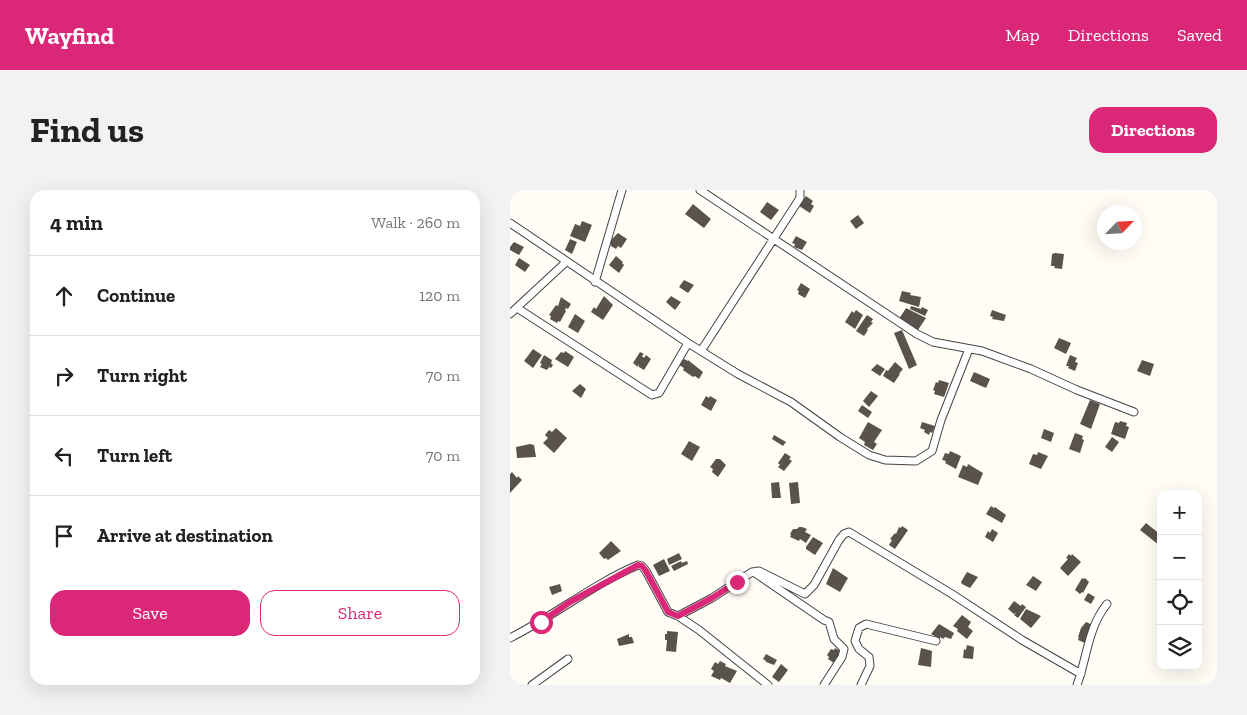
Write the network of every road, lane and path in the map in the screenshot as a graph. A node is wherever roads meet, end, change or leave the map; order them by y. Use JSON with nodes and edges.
{"nodes":[{"id":1,"x":622,"y":190,"type":"edge"},
{"id":2,"x":700,"y":190,"type":"edge"},
{"id":3,"x":800,"y":190,"type":"edge"},
{"id":4,"x":510,"y":223,"type":"edge"},
{"id":5,"x":772,"y":237,"type":"junction"},
{"id":6,"x":566,"y":262,"type":"junction"},
{"id":7,"x":596,"y":282,"type":"junction"},
{"id":8,"x":517,"y":308,"type":"junction"},
{"id":9,"x":510,"y":314,"type":"edge"},
{"id":10,"x":688,"y":343,"type":"junction"},
{"id":11,"x":969,"y":349,"type":"junction"},
{"id":12,"x":701,"y":352,"type":"junction"},
{"id":13,"x":1134,"y":412,"type":"dead end"},
{"id":14,"x":752,"y":572,"type":"junction"},
{"id":15,"x":1108,"y":604,"type":"dead end"},
{"id":16,"x":678,"y":616,"type":"junction"},
{"id":17,"x":510,"y":638,"type":"edge"},
{"id":18,"x":936,"y":641,"type":"dead end"},
{"id":19,"x":568,"y":660,"type":"dead end"},
{"id":20,"x":1081,"y":674,"type":"junction"},
{"id":21,"x":532,"y":685,"type":"edge"},
{"id":22,"x":768,"y":685,"type":"edge"},
{"id":23,"x":824,"y":685,"type":"edge"},
{"id":24,"x":861,"y":685,"type":"edge"},
{"id":25,"x":1077,"y":685,"type":"edge"}],
"edges":[{"from":1,"to":7,"type":"street"},
{"from":2,"to":5,"type":"street"},
{"from":3,"to":5,"type":"street"},
{"from":4,"to":6,"type":"street"},
{"from":5,"to":11,"type":"street"},
{"from":5,"to":12,"type":"street"},
{"from":6,"to":7,"type":"street"},
{"from":6,"to":8,"type":"street"},
{"from":7,"to":10,"type":"street"},
{"from":8,"to":9,"type":"street"},
{"from":8,"to":10,"type":"street"},
{"from":10,"to":12,"type":"street"},
{"from":11,"to":12,"type":"street"},
{"from":11,"to":13,"type":"street"},
{"from":14,"to":16,"type":"street"},
{"from":14,"to":20,"type":"street"},
{"from":14,"to":23,"type":"street"},
{"from":15,"to":20,"type":"street"},
{"from":16,"to":17,"type":"street"},
{"from":16,"to":22,"type":"street"},
{"from":18,"to":24,"type":"street"},
{"from":19,"to":21,"type":"street"},
{"from":20,"to":25,"type":"street"}]}
